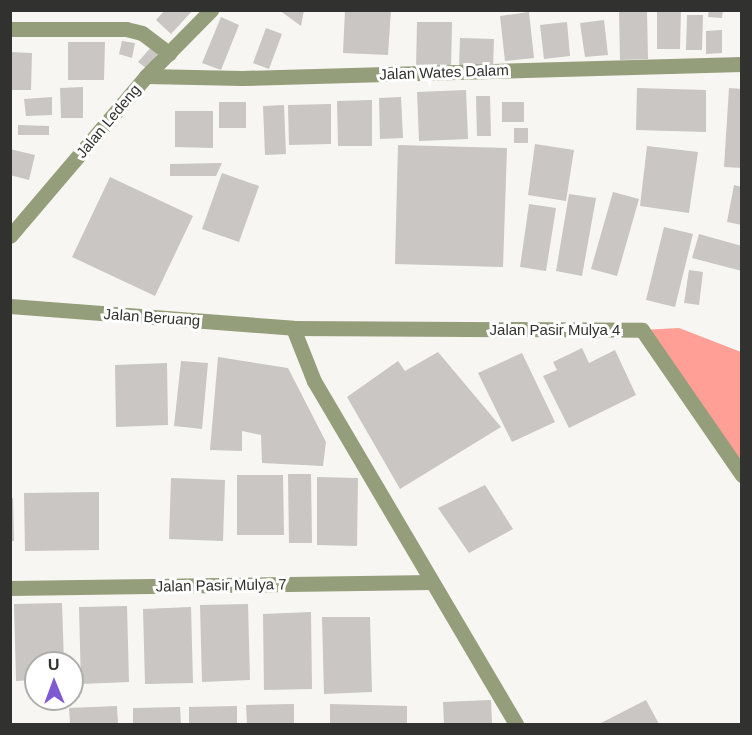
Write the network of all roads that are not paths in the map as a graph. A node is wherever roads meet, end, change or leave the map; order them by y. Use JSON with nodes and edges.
{"nodes":[{"id":1,"x":211,"y":10,"type":"edge"},
{"id":2,"x":10,"y":29,"type":"edge"},
{"id":3,"x":169,"y":53,"type":"junction"},
{"id":4,"x":741,"y":64,"type":"edge"},
{"id":5,"x":146,"y":76,"type":"junction"},
{"id":6,"x":10,"y":236,"type":"edge"},
{"id":7,"x":10,"y":306,"type":"edge"},
{"id":8,"x":293,"y":328,"type":"junction"},
{"id":9,"x":741,"y":475,"type":"edge"},
{"id":10,"x":431,"y":582,"type":"junction"},
{"id":11,"x":10,"y":588,"type":"edge"},
{"id":12,"x":516,"y":724,"type":"edge"}],
"edges":[{"from":1,"to":3,"type":"street","name":"Jalan Ledeng"},
{"from":2,"to":3,"type":"street"},
{"from":3,"to":5,"type":"street","name":"Jalan Ledeng"},
{"from":4,"to":5,"type":"street","name":"Jalan Wates Dalam"},
{"from":5,"to":6,"type":"street","name":"Jalan Ledeng"},
{"from":7,"to":8,"type":"street","name":"Jalan Beruang"},
{"from":8,"to":9,"type":"street","name":"Jalan Pasir Mulya 4"},
{"from":8,"to":10,"type":"street"},
{"from":10,"to":11,"type":"street","name":"Jalan Pasir Mulya 7"},
{"from":10,"to":12,"type":"street"}]}
